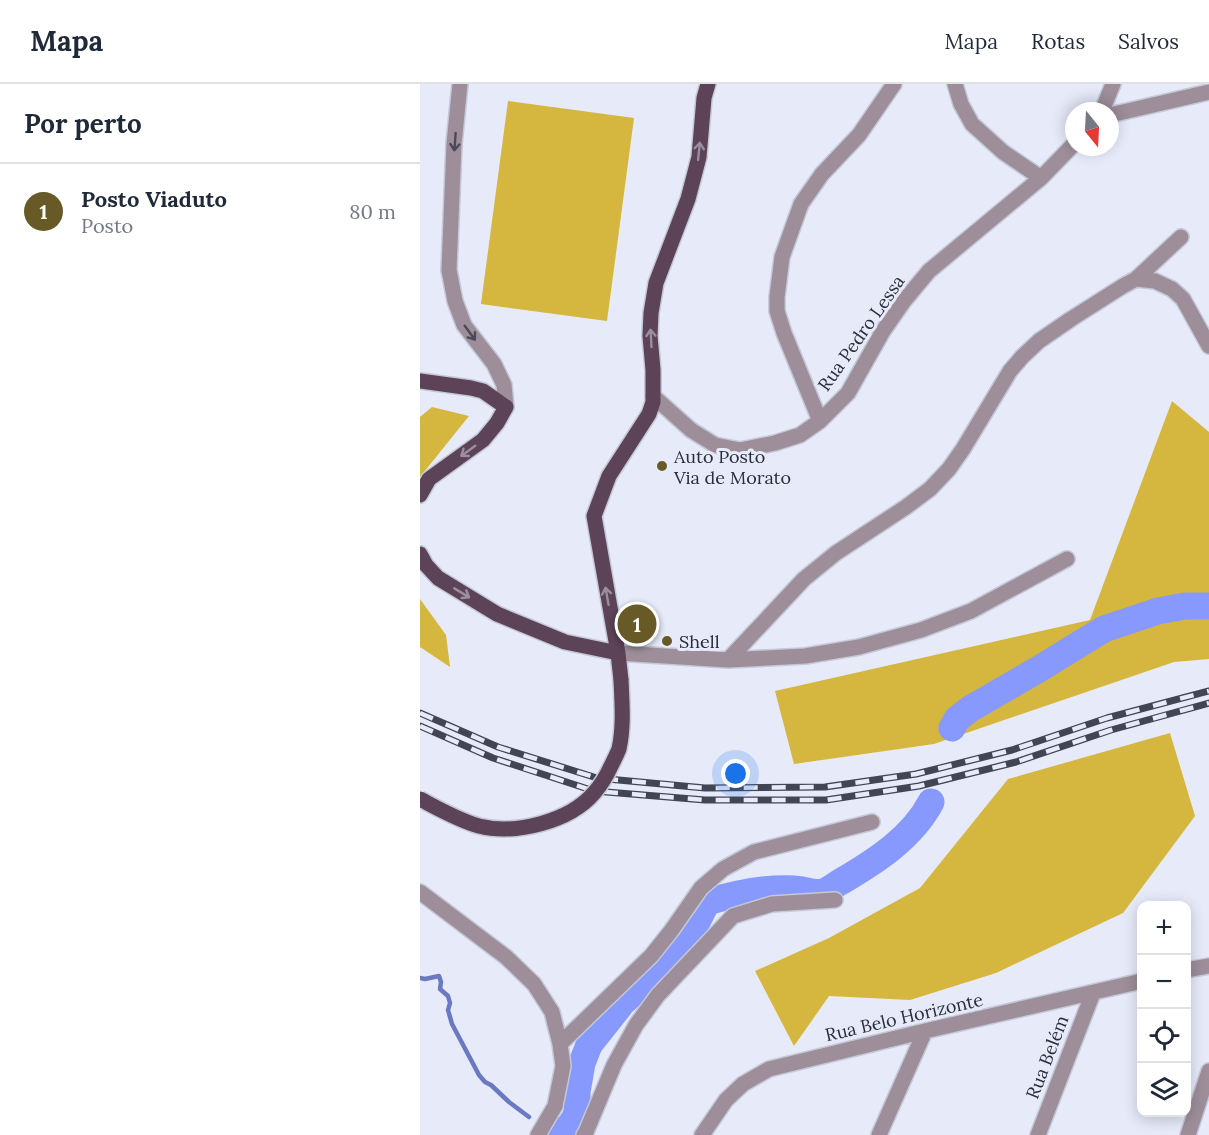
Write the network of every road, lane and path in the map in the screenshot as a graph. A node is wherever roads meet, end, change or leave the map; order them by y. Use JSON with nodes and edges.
{"nodes":[{"id":1,"x":460,"y":84,"type":"edge"},
{"id":2,"x":708,"y":84,"type":"edge"},
{"id":3,"x":894,"y":84,"type":"edge"},
{"id":4,"x":955,"y":84,"type":"edge"},
{"id":5,"x":1113,"y":84,"type":"edge"},
{"id":6,"x":1209,"y":92,"type":"edge"},
{"id":7,"x":1106,"y":102,"type":"edge"},
{"id":8,"x":1119,"y":113,"type":"edge"},
{"id":9,"x":1065,"y":153,"type":"edge"},
{"id":10,"x":1041,"y":177,"type":"junction"},
{"id":11,"x":1181,"y":237,"type":"dead end"},
{"id":12,"x":1136,"y":279,"type":"junction"},
{"id":13,"x":1209,"y":346,"type":"edge"},
{"id":14,"x":420,"y":381,"type":"edge"},
{"id":15,"x":653,"y":396,"type":"junction"},
{"id":16,"x":506,"y":407,"type":"junction"},
{"id":17,"x":820,"y":421,"type":"junction"},
{"id":18,"x":420,"y":495,"type":"edge"},
{"id":19,"x":420,"y":554,"type":"edge"},
{"id":20,"x":1067,"y":559,"type":"dead end"},
{"id":21,"x":618,"y":653,"type":"junction"},
{"id":22,"x":728,"y":660,"type":"junction"},
{"id":23,"x":420,"y":799,"type":"edge"},
{"id":24,"x":872,"y":822,"type":"dead end"},
{"id":25,"x":420,"y":892,"type":"edge"},
{"id":26,"x":835,"y":900,"type":"dead end"},
{"id":27,"x":1209,"y":966,"type":"edge"},
{"id":28,"x":1191,"y":969,"type":"edge"},
{"id":29,"x":1137,"y":982,"type":"edge"},
{"id":30,"x":1093,"y":993,"type":"junction"},
{"id":31,"x":925,"y":1031,"type":"junction"},
{"id":32,"x":560,"y":1044,"type":"junction"},
{"id":33,"x":1209,"y":1071,"type":"edge"},
{"id":34,"x":538,"y":1135,"type":"edge"},
{"id":35,"x":584,"y":1135,"type":"edge"},
{"id":36,"x":702,"y":1135,"type":"edge"},
{"id":37,"x":879,"y":1135,"type":"edge"},
{"id":38,"x":1038,"y":1135,"type":"edge"},
{"id":39,"x":1188,"y":1135,"type":"edge"}],
"edges":[{"from":1,"to":16,"type":"street","one_way":true},
{"from":15,"to":2,"type":"main road","one_way":true},
{"from":3,"to":17,"type":"street"},
{"from":4,"to":10,"type":"street"},
{"from":5,"to":7,"type":"street"},
{"from":6,"to":8,"type":"street"},
{"from":9,"to":10,"type":"street","name":"Rua Pedro Lessa"},
{"from":10,"to":17,"type":"street","name":"Rua Pedro Lessa"},
{"from":11,"to":12,"type":"street"},
{"from":12,"to":13,"type":"street"},
{"from":12,"to":22,"type":"street"},
{"from":14,"to":16,"type":"main road"},
{"from":15,"to":17,"type":"street","name":"Rua Pedro Lessa"},
{"from":21,"to":15,"type":"main road","one_way":true},
{"from":16,"to":18,"type":"main road","one_way":true},
{"from":19,"to":21,"type":"main road","one_way":true},
{"from":20,"to":22,"type":"street"},
{"from":21,"to":22,"type":"street"},
{"from":21,"to":23,"type":"main road","bridge":true},
{"from":24,"to":32,"type":"street"},
{"from":25,"to":32,"type":"street"},
{"from":26,"to":35,"type":"street"},
{"from":27,"to":28,"type":"street"},
{"from":29,"to":30,"type":"street","name":"Rua Belo Horizonte"},
{"from":30,"to":31,"type":"street","name":"Rua Belo Horizonte"},
{"from":30,"to":38,"type":"street","name":"Rua Belém"},
{"from":31,"to":36,"type":"street","name":"Rua Belo Horizonte"},
{"from":31,"to":37,"type":"street"},
{"from":32,"to":34,"type":"street"},
{"from":33,"to":39,"type":"street"}]}
